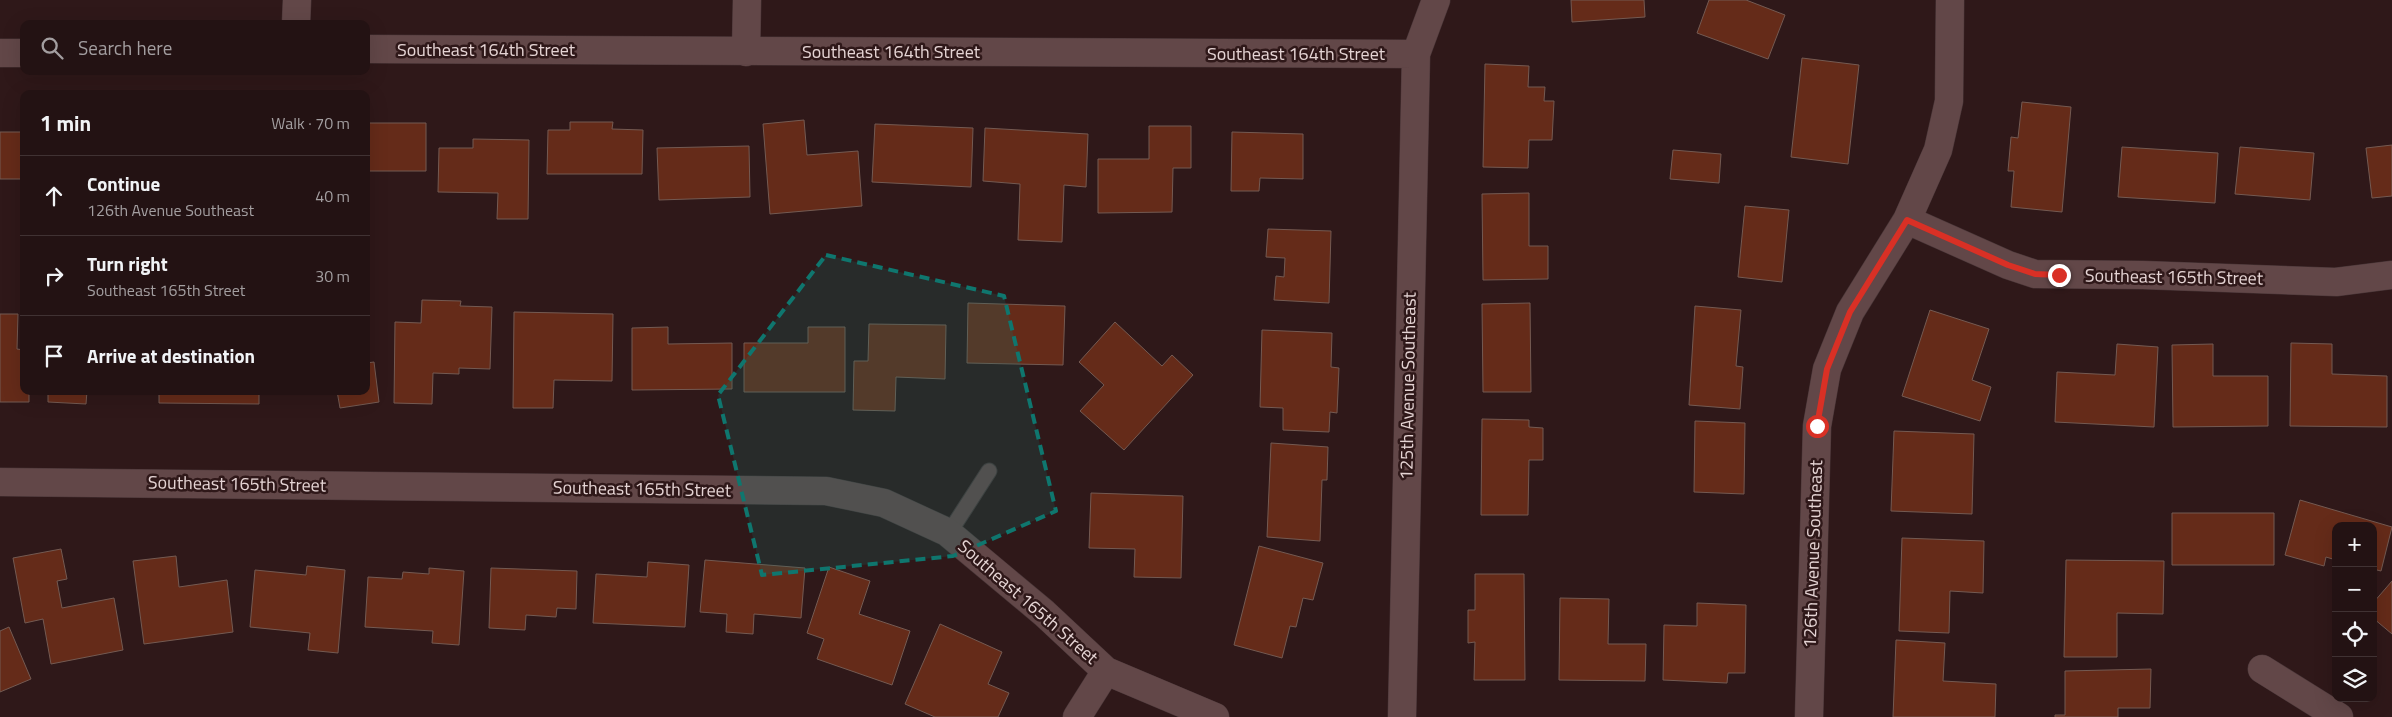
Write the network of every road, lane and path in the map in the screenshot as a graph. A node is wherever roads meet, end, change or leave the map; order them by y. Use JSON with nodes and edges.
{"nodes":[{"id":1,"x":297,"y":0,"type":"edge"},
{"id":2,"x":747,"y":0,"type":"edge"},
{"id":3,"x":1436,"y":0,"type":"edge"},
{"id":4,"x":1950,"y":0,"type":"edge"},
{"id":5,"x":296,"y":20,"type":"edge"},
{"id":6,"x":370,"y":49,"type":"edge"},
{"id":7,"x":0,"y":52,"type":"edge"},
{"id":8,"x":746,"y":52,"type":"junction"},
{"id":9,"x":20,"y":53,"type":"edge"},
{"id":10,"x":1416,"y":54,"type":"junction"},
{"id":11,"x":1907,"y":220,"type":"junction"},
{"id":12,"x":2392,"y":275,"type":"edge"},
{"id":13,"x":989,"y":471,"type":"dead end"},
{"id":14,"x":0,"y":482,"type":"edge"},
{"id":15,"x":949,"y":533,"type":"junction"},
{"id":16,"x":2262,"y":669,"type":"dead end"},
{"id":17,"x":1106,"y":671,"type":"junction"},
{"id":18,"x":1077,"y":717,"type":"edge"},
{"id":19,"x":1215,"y":717,"type":"edge"},
{"id":20,"x":1402,"y":717,"type":"edge"},
{"id":21,"x":1809,"y":717,"type":"edge"},
{"id":22,"x":2339,"y":717,"type":"edge"}],
"edges":[{"from":1,"to":5,"type":"street"},
{"from":2,"to":8,"type":"street"},
{"from":3,"to":10,"type":"street","name":"125th Avenue Southeast"},
{"from":4,"to":11,"type":"street","name":"126th Avenue Southeast"},
{"from":6,"to":8,"type":"street","name":"Southeast 164th Street"},
{"from":7,"to":9,"type":"street"},
{"from":8,"to":10,"type":"street","name":"Southeast 164th Street"},
{"from":10,"to":20,"type":"street","name":"125th Avenue Southeast"},
{"from":11,"to":12,"type":"street","name":"Southeast 165th Street"},
{"from":11,"to":21,"type":"street","name":"126th Avenue Southeast"},
{"from":13,"to":15,"type":"lane"},
{"from":14,"to":15,"type":"street","name":"Southeast 165th Street"},
{"from":15,"to":17,"type":"street","name":"Southeast 165th Street"},
{"from":16,"to":22,"type":"street"},
{"from":17,"to":18,"type":"street"},
{"from":17,"to":19,"type":"street","name":"Southeast 165th Street"}]}
